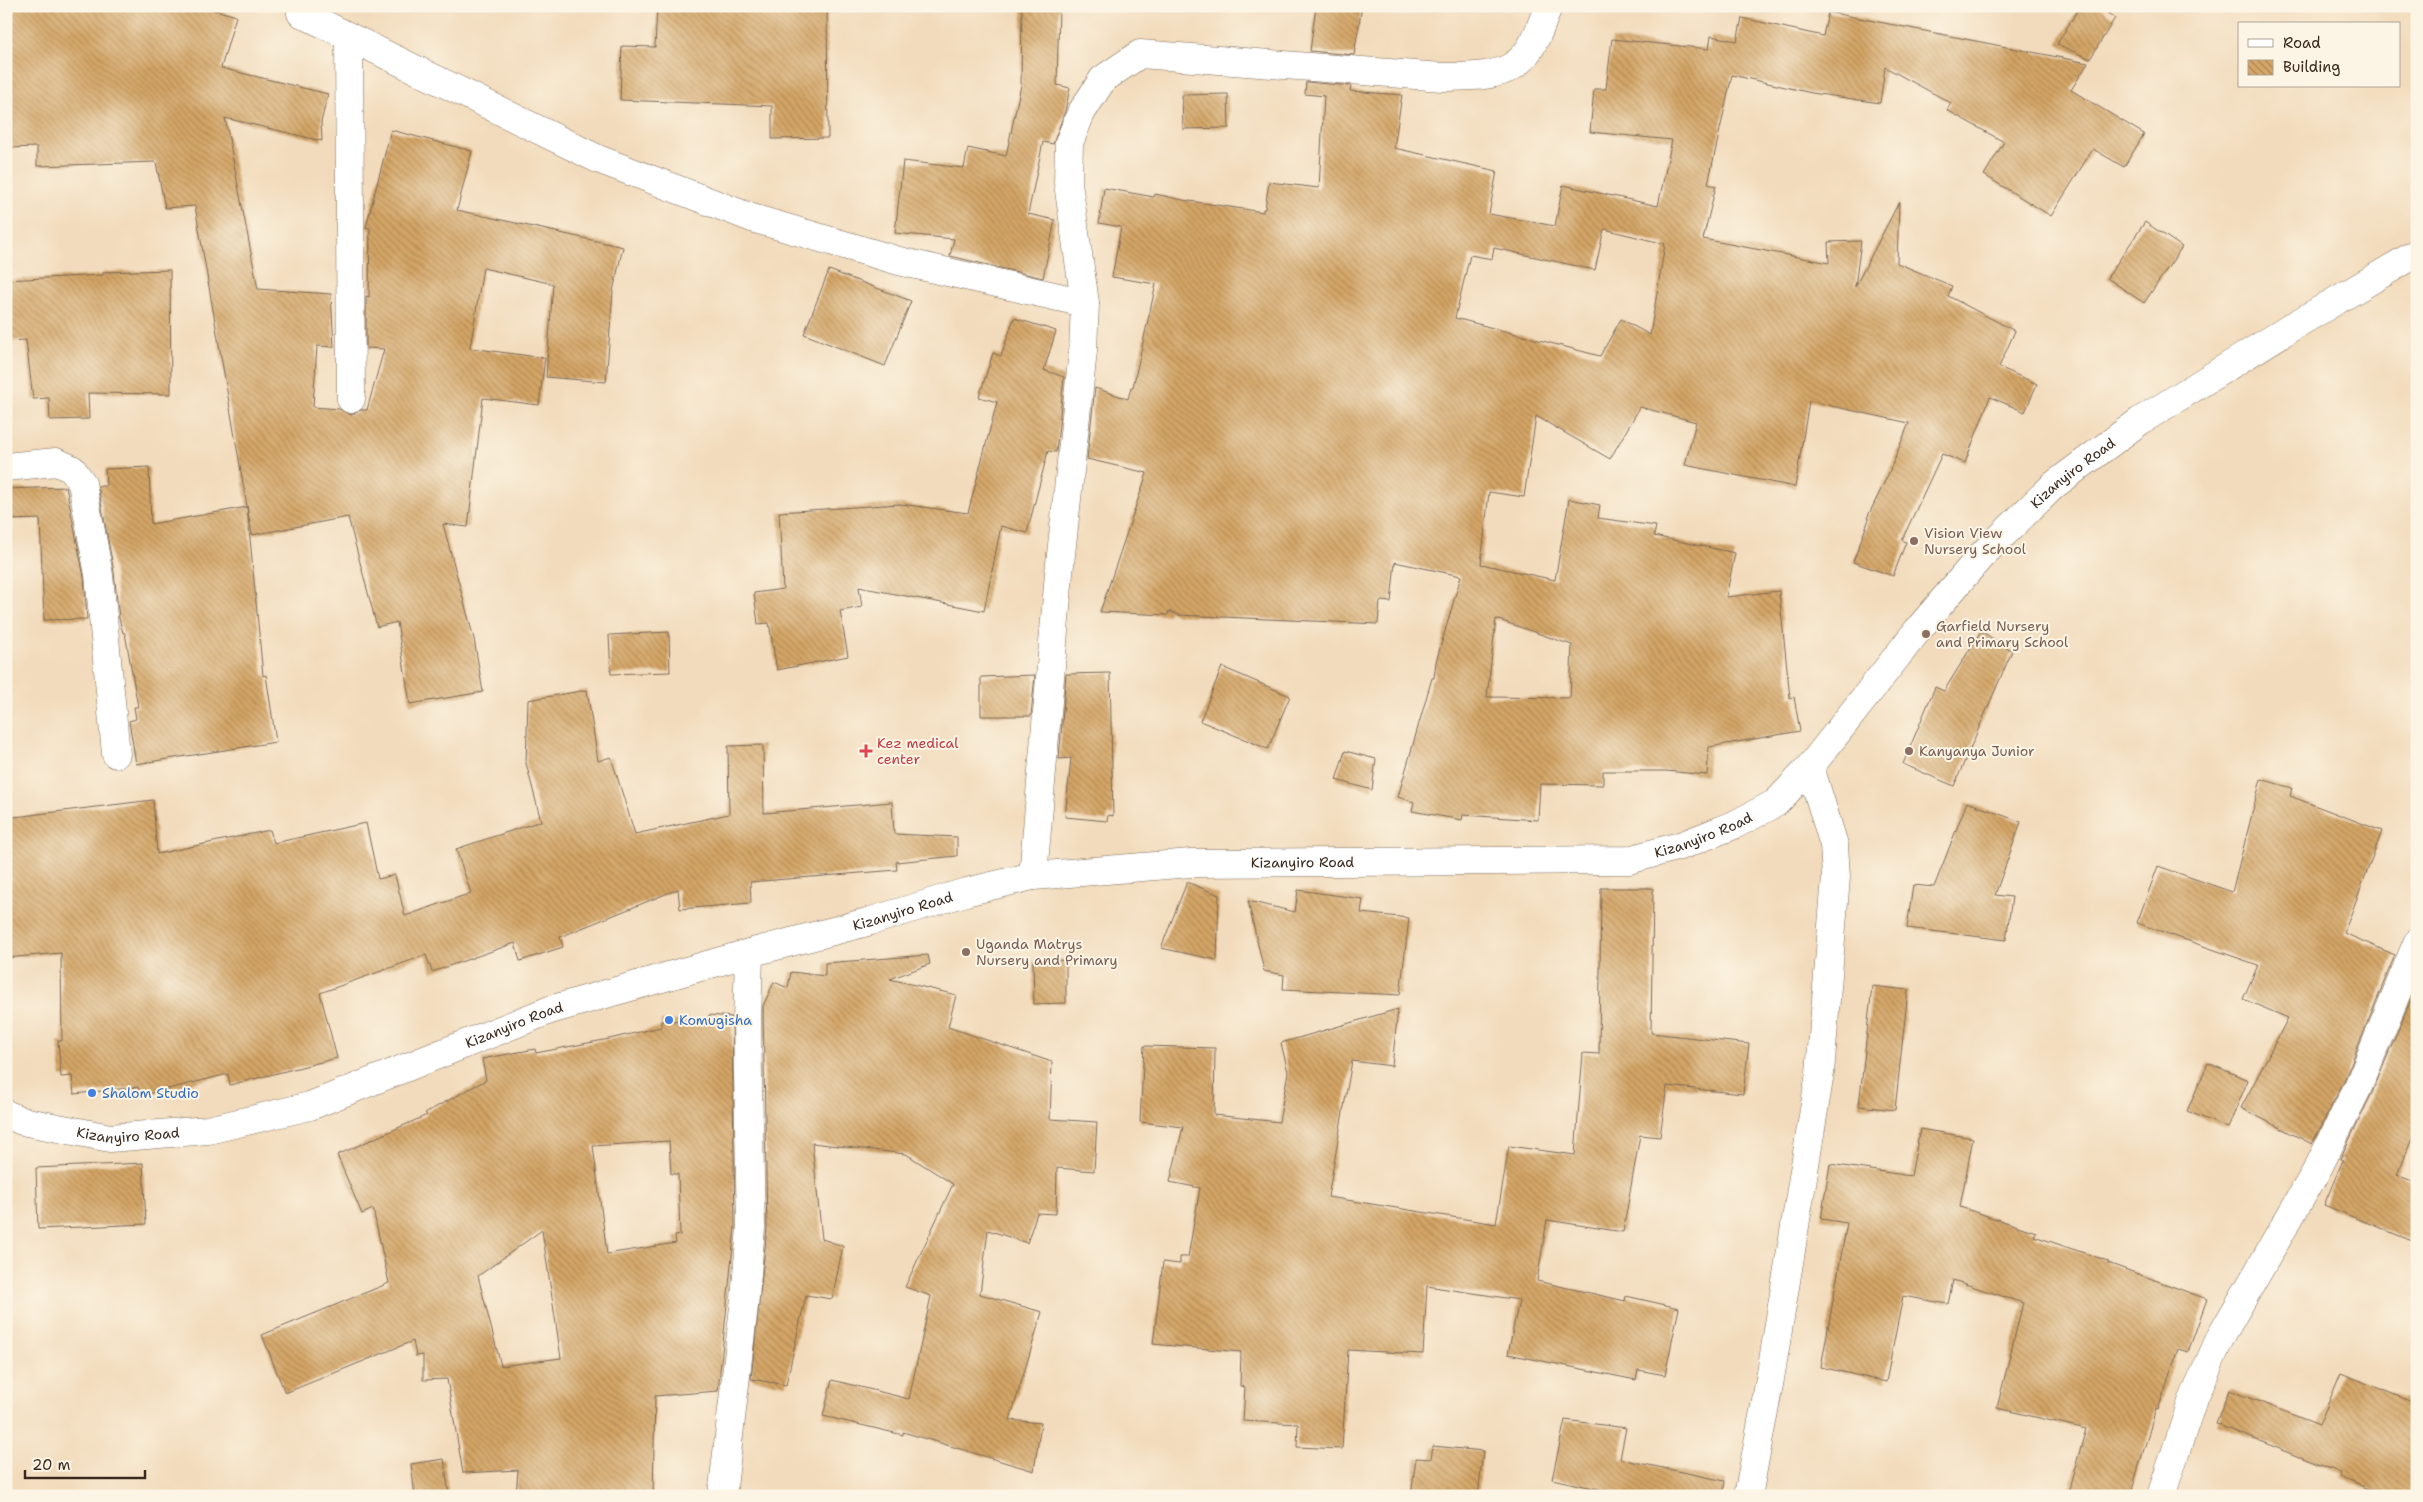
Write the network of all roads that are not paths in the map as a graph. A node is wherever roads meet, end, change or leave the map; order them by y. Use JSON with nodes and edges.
{"nodes":[{"id":1,"x":1548,"y":6,"type":"edge"},
{"id":2,"x":300,"y":13,"type":"dead end"},
{"id":3,"x":349,"y":37,"type":"junction"},
{"id":4,"x":2417,"y":253,"type":"edge"},
{"id":5,"x":1085,"y":303,"type":"junction"},
{"id":6,"x":351,"y":399,"type":"dead end"},
{"id":7,"x":6,"y":467,"type":"edge"},
{"id":8,"x":116,"y":754,"type":"dead end"},
{"id":9,"x":1810,"y":768,"type":"junction"},
{"id":10,"x":1033,"y":876,"type":"junction"},
{"id":11,"x":2417,"y":943,"type":"edge"},
{"id":12,"x":749,"y":953,"type":"junction"},
{"id":13,"x":6,"y":1114,"type":"edge"},
{"id":14,"x":722,"y":1496,"type":"edge"},
{"id":15,"x":1748,"y":1496,"type":"edge"},
{"id":16,"x":2161,"y":1496,"type":"edge"}],
"edges":[{"from":1,"to":5,"type":"street"},
{"from":2,"to":3,"type":"street"},
{"from":3,"to":5,"type":"street"},
{"from":3,"to":6,"type":"street"},
{"from":4,"to":9,"type":"street","name":"Kizanyiro Road"},
{"from":5,"to":10,"type":"street"},
{"from":7,"to":8,"type":"street"},
{"from":9,"to":10,"type":"street","name":"Kizanyiro Road"},
{"from":9,"to":15,"type":"street"},
{"from":10,"to":12,"type":"street","name":"Kizanyiro Road"},
{"from":11,"to":16,"type":"street"},
{"from":12,"to":13,"type":"street","name":"Kizanyiro Road"},
{"from":12,"to":14,"type":"street"}]}
